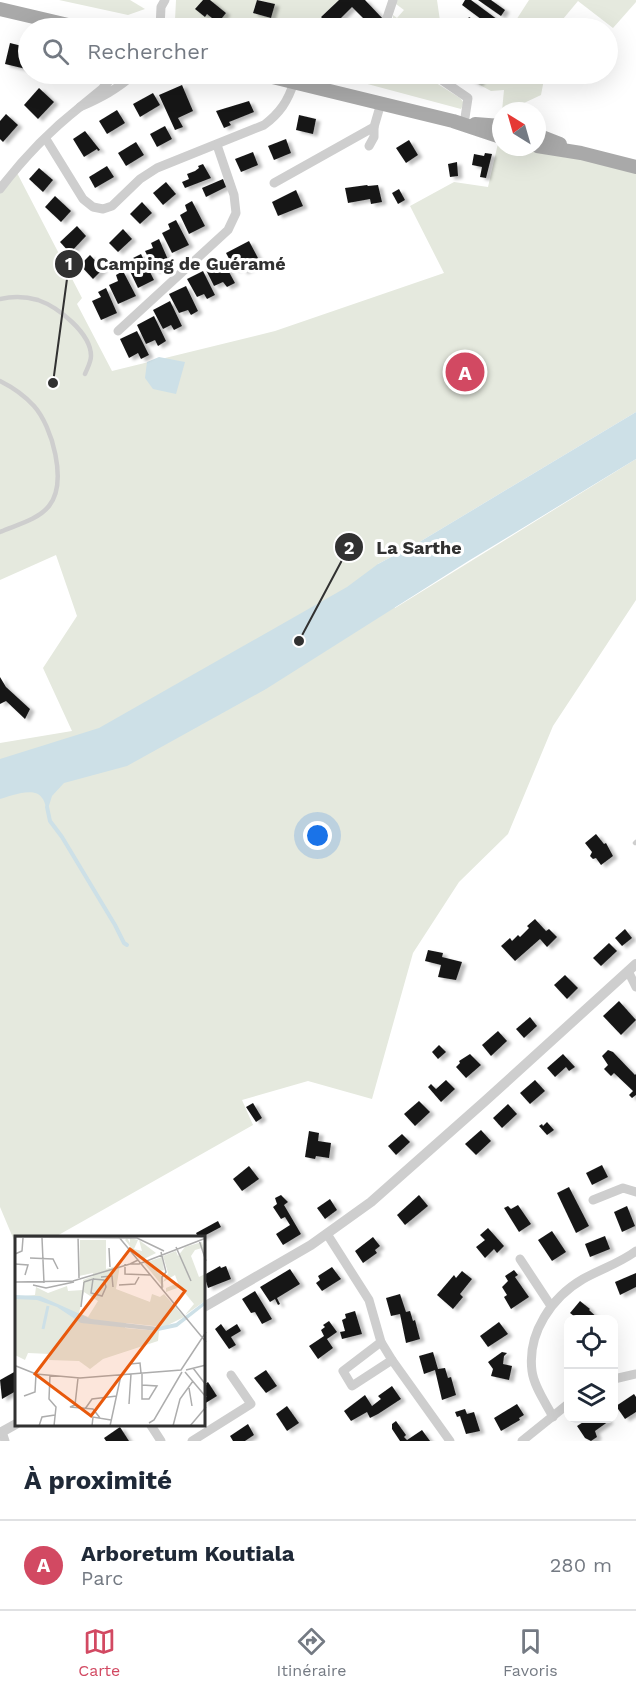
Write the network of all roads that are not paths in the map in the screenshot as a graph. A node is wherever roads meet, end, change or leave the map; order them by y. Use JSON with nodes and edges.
{"nodes":[{"id":1,"x":165,"y":0,"type":"edge"},
{"id":2,"x":393,"y":0,"type":"edge"},
{"id":3,"x":0,"y":9,"type":"edge"},
{"id":4,"x":38,"y":18,"type":"edge"},
{"id":5,"x":160,"y":18,"type":"edge"},
{"id":6,"x":387,"y":18,"type":"edge"},
{"id":7,"x":106,"y":84,"type":"edge"},
{"id":8,"x":123,"y":84,"type":"edge"},
{"id":9,"x":293,"y":84,"type":"edge"},
{"id":10,"x":302,"y":84,"type":"edge"},
{"id":11,"x":448,"y":84,"type":"edge"},
{"id":12,"x":381,"y":103,"type":"junction"},
{"id":13,"x":80,"y":107,"type":"junction"},
{"id":14,"x":464,"y":124,"type":"junction"},
{"id":15,"x":492,"y":126,"type":"edge"},
{"id":16,"x":374,"y":127,"type":"junction"},
{"id":17,"x":492,"y":134,"type":"edge"},
{"id":18,"x":46,"y":139,"type":"junction"},
{"id":19,"x":546,"y":139,"type":"edge"},
{"id":20,"x":217,"y":144,"type":"junction"},
{"id":21,"x":369,"y":146,"type":"dead end"},
{"id":22,"x":546,"y":147,"type":"edge"},
{"id":23,"x":581,"y":153,"type":"junction"},
{"id":24,"x":636,"y":167,"type":"edge"},
{"id":25,"x":274,"y":183,"type":"dead end"},
{"id":26,"x":0,"y":189,"type":"edge"},
{"id":27,"x":0,"y":299,"type":"edge"},
{"id":28,"x":118,"y":331,"type":"dead end"},
{"id":29,"x":86,"y":374,"type":"dead end"},
{"id":30,"x":0,"y":381,"type":"edge"},
{"id":31,"x":0,"y":532,"type":"edge"},
{"id":32,"x":632,"y":967,"type":"edge"},
{"id":33,"x":636,"y":987,"type":"edge"},
{"id":34,"x":636,"y":1192,"type":"edge"},
{"id":35,"x":593,"y":1200,"type":"dead end"},
{"id":36,"x":327,"y":1234,"type":"junction"},
{"id":37,"x":636,"y":1251,"type":"edge"},
{"id":38,"x":520,"y":1260,"type":"dead end"},
{"id":39,"x":206,"y":1306,"type":"edge"},
{"id":40,"x":551,"y":1306,"type":"junction"},
{"id":41,"x":381,"y":1342,"type":"junction"},
{"id":42,"x":392,"y":1360,"type":"junction"},
{"id":43,"x":636,"y":1374,"type":"edge"},
{"id":44,"x":231,"y":1375,"type":"dead end"},
{"id":45,"x":618,"y":1378,"type":"edge"},
{"id":46,"x":564,"y":1407,"type":"edge"},
{"id":47,"x":553,"y":1417,"type":"junction"},
{"id":48,"x":15,"y":1425,"type":"edge"},
{"id":49,"x":151,"y":1426,"type":"edge"},
{"id":50,"x":2,"y":1435,"type":"edge"},
{"id":51,"x":161,"y":1441,"type":"edge"},
{"id":52,"x":192,"y":1441,"type":"edge"},
{"id":53,"x":450,"y":1441,"type":"edge"},
{"id":54,"x":522,"y":1441,"type":"edge"}],
"edges":[{"from":1,"to":5,"type":"street"},
{"from":2,"to":6,"type":"street"},
{"from":3,"to":4,"type":"main road"},
{"from":7,"to":13,"type":"street"},
{"from":8,"to":13,"type":"street"},
{"from":9,"to":20,"type":"street"},
{"from":10,"to":12,"type":"main road"},
{"from":11,"to":14,"type":"street"},
{"from":12,"to":14,"type":"main road"},
{"from":12,"to":16,"type":"street"},
{"from":13,"to":18,"type":"street"},
{"from":14,"to":15,"type":"main road"},
{"from":14,"to":17,"type":"main road"},
{"from":16,"to":21,"type":"street"},
{"from":16,"to":25,"type":"street"},
{"from":18,"to":20,"type":"street"},
{"from":18,"to":26,"type":"street"},
{"from":19,"to":23,"type":"main road"},
{"from":20,"to":28,"type":"street"},
{"from":22,"to":23,"type":"main road"},
{"from":23,"to":24,"type":"main road"},
{"from":27,"to":29,"type":"lane"},
{"from":30,"to":31,"type":"lane"},
{"from":32,"to":33,"type":"street"},
{"from":32,"to":36,"type":"street"},
{"from":34,"to":35,"type":"street"},
{"from":36,"to":39,"type":"street"},
{"from":36,"to":41,"type":"street"},
{"from":37,"to":40,"type":"street"},
{"from":38,"to":40,"type":"street"},
{"from":40,"to":47,"type":"street"},
{"from":41,"to":42,"type":"street"},
{"from":41,"to":42,"type":"street"},
{"from":42,"to":53,"type":"street"},
{"from":43,"to":45,"type":"street"},
{"from":44,"to":52,"type":"street"},
{"from":46,"to":47,"type":"street"},
{"from":47,"to":54,"type":"street"},
{"from":48,"to":50,"type":"street"},
{"from":49,"to":51,"type":"street"}]}
